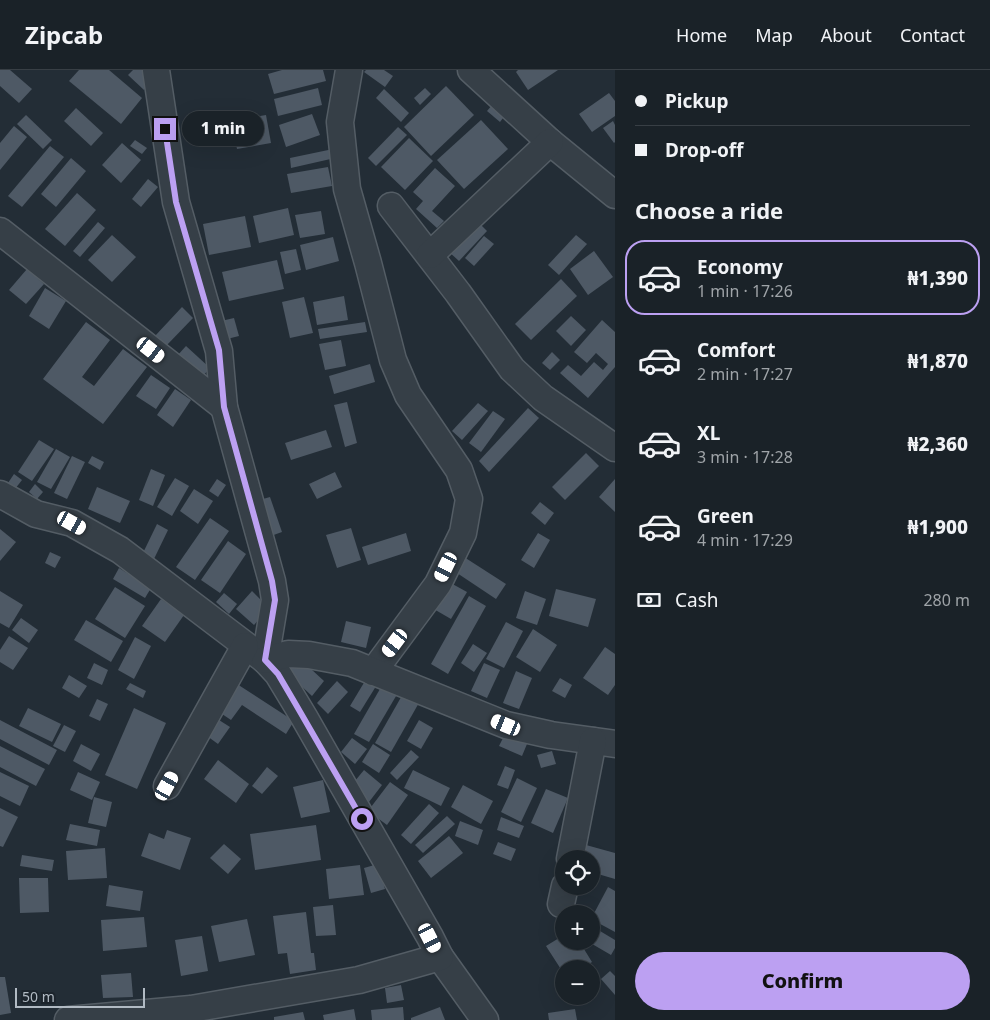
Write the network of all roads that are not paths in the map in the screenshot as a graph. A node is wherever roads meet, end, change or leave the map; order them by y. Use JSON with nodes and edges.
{"nodes":[{"id":1,"x":156,"y":70,"type":"edge"},
{"id":2,"x":349,"y":70,"type":"edge"},
{"id":3,"x":471,"y":70,"type":"edge"},
{"id":4,"x":550,"y":142,"type":"junction"},
{"id":5,"x":615,"y":194,"type":"edge"},
{"id":6,"x":391,"y":206,"type":"dead end"},
{"id":7,"x":0,"y":232,"type":"edge"},
{"id":8,"x":430,"y":255,"type":"junction"},
{"id":9,"x":224,"y":407,"type":"junction"},
{"id":10,"x":615,"y":448,"type":"edge"},
{"id":11,"x":0,"y":494,"type":"edge"},
{"id":12,"x":255,"y":653,"type":"junction"},
{"id":13,"x":373,"y":672,"type":"junction"},
{"id":14,"x":604,"y":743,"type":"edge"},
{"id":15,"x":167,"y":786,"type":"dead end"},
{"id":16,"x":573,"y":850,"type":"edge"},
{"id":17,"x":440,"y":957,"type":"junction"},
{"id":18,"x":68,"y":1020,"type":"edge"},
{"id":19,"x":485,"y":1020,"type":"edge"}],
"edges":[{"from":1,"to":9,"type":"street"},
{"from":2,"to":13,"type":"street"},
{"from":3,"to":4,"type":"street"},
{"from":4,"to":5,"type":"street"},
{"from":4,"to":8,"type":"street"},
{"from":6,"to":8,"type":"street"},
{"from":7,"to":9,"type":"street"},
{"from":8,"to":10,"type":"street"},
{"from":9,"to":12,"type":"street"},
{"from":11,"to":12,"type":"street"},
{"from":12,"to":13,"type":"street"},
{"from":12,"to":15,"type":"street"},
{"from":12,"to":17,"type":"street"},
{"from":13,"to":14,"type":"street"},
{"from":14,"to":16,"type":"street"},
{"from":17,"to":18,"type":"street"},
{"from":17,"to":19,"type":"street"}]}
